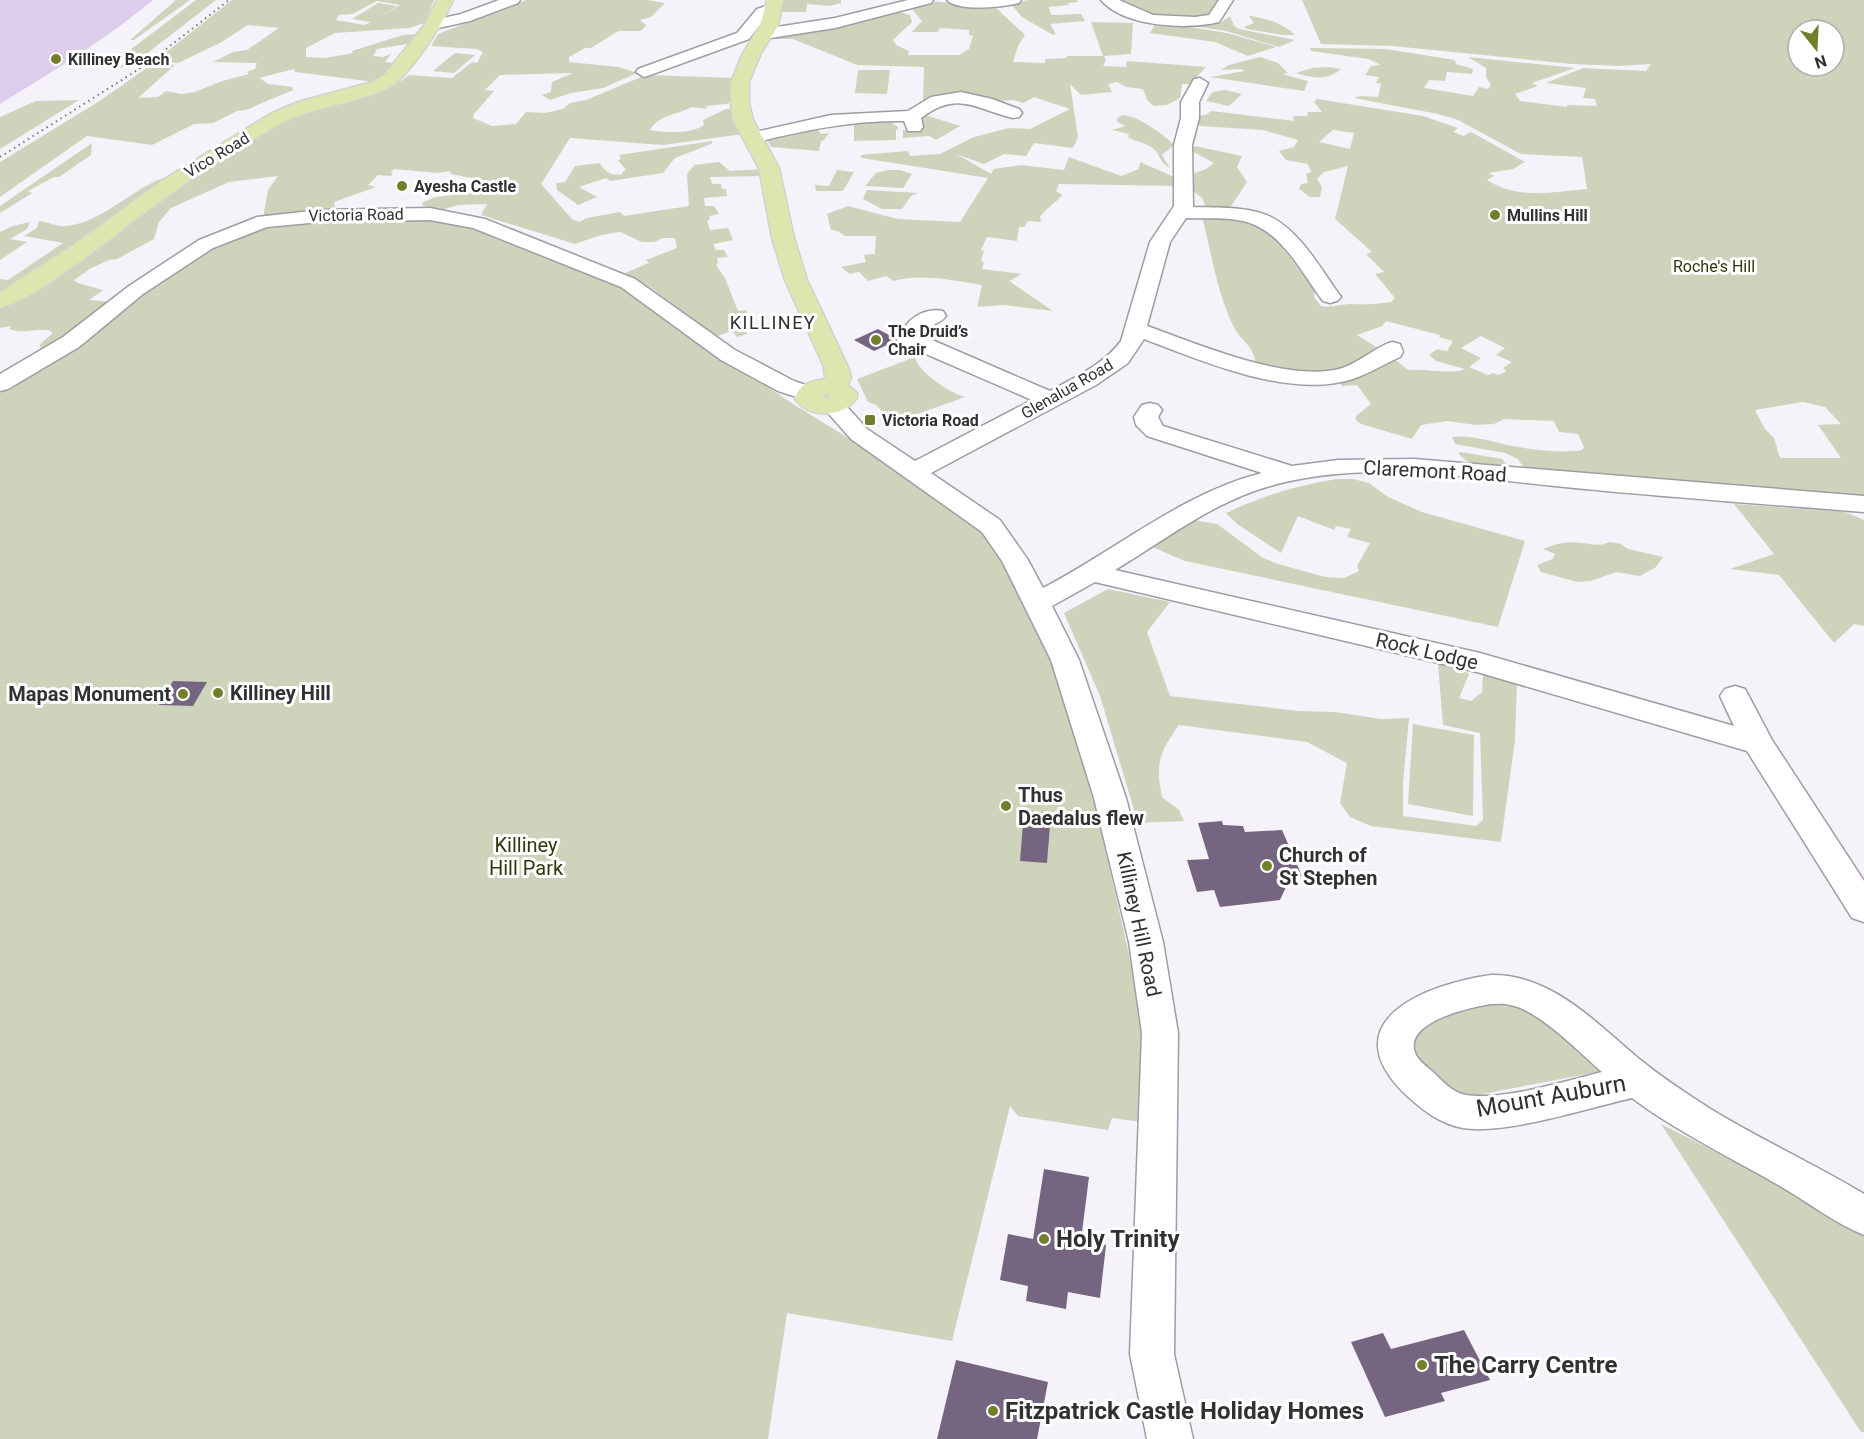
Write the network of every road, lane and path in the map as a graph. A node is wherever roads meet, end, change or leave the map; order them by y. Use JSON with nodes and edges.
{"nodes":[{"id":1,"x":445,"y":0,"type":"edge"},
{"id":2,"x":513,"y":0,"type":"edge"},
{"id":3,"x":926,"y":0,"type":"edge"},
{"id":4,"x":954,"y":0,"type":"edge"},
{"id":5,"x":1014,"y":0,"type":"edge"},
{"id":6,"x":1108,"y":0,"type":"edge"},
{"id":7,"x":1226,"y":0,"type":"edge"},
{"id":8,"x":774,"y":4,"type":"edge"},
{"id":9,"x":434,"y":24,"type":"junction"},
{"id":10,"x":764,"y":34,"type":"junction"},
{"id":11,"x":644,"y":72,"type":"dead end"},
{"id":12,"x":1200,"y":83,"type":"dead end"},
{"id":13,"x":1013,"y":114,"type":"dead end"},
{"id":14,"x":752,"y":138,"type":"junction"},
{"id":15,"x":1180,"y":212,"type":"junction"},
{"id":16,"x":1330,"y":297,"type":"dead end"},
{"id":17,"x":0,"y":301,"type":"edge"},
{"id":18,"x":936,"y":316,"type":"dead end"},
{"id":19,"x":1136,"y":329,"type":"junction"},
{"id":20,"x":1392,"y":349,"type":"dead end"},
{"id":21,"x":0,"y":384,"type":"edge"},
{"id":22,"x":809,"y":394,"type":"joint"},
{"id":23,"x":834,"y":396,"type":"junction"},
{"id":24,"x":1050,"y":399,"type":"junction"},
{"id":25,"x":1150,"y":410,"type":"dead end"},
{"id":26,"x":913,"y":472,"type":"junction"},
{"id":27,"x":1290,"y":474,"type":"junction"},
{"id":28,"x":1864,"y":504,"type":"edge"},
{"id":29,"x":1094,"y":572,"type":"junction"},
{"id":30,"x":1037,"y":602,"type":"junction"},
{"id":31,"x":1735,"y":696,"type":"dead end"},
{"id":32,"x":1758,"y":742,"type":"junction"},
{"id":33,"x":1864,"y":909,"type":"edge"},
{"id":34,"x":1638,"y":1080,"type":"junction"},
{"id":35,"x":1864,"y":1216,"type":"edge"},
{"id":36,"x":1170,"y":1439,"type":"edge"}],
"edges":[{"from":1,"to":9,"type":"main road","name":"Vico Road"},
{"from":2,"to":9,"type":"street"},
{"from":3,"to":10,"type":"street"},
{"from":4,"to":5,"type":"street"},
{"from":6,"to":7,"type":"street"},
{"from":8,"to":10,"type":"main road"},
{"from":8,"to":11,"type":"street"},
{"from":9,"to":17,"type":"main road","name":"Vico Road"},
{"from":10,"to":14,"type":"main road"},
{"from":12,"to":15,"type":"street","name":"Glenalua Road"},
{"from":13,"to":14,"type":"street"},
{"from":14,"to":23,"type":"main road"},
{"from":15,"to":16,"type":"street"},
{"from":15,"to":19,"type":"street","name":"Glenalua Road"},
{"from":18,"to":24,"type":"street"},
{"from":19,"to":20,"type":"street"},
{"from":19,"to":24,"type":"street","name":"Glenalua Road"},
{"from":21,"to":22,"type":"street","name":"Victoria Road"},
{"from":22,"to":23,"type":"main road"},
{"from":23,"to":26,"type":"street","name":"Killiney Hill Road"},
{"from":24,"to":26,"type":"street","name":"Glenalua Road"},
{"from":25,"to":27,"type":"street"},
{"from":26,"to":30,"type":"street","name":"Killiney Hill Road"},
{"from":27,"to":28,"type":"street","name":"Claremont Road"},
{"from":27,"to":29,"type":"street","name":"Claremont Road"},
{"from":29,"to":30,"type":"street","name":"Claremont Road"},
{"from":29,"to":32,"type":"street","name":"Rock Lodge"},
{"from":30,"to":36,"type":"street","name":"Killiney Hill Road"},
{"from":31,"to":32,"type":"street"},
{"from":32,"to":33,"type":"street"},
{"from":34,"to":34,"type":"street","name":"Mount Auburn"},
{"from":34,"to":35,"type":"street","name":"Mount Auburn"}]}
